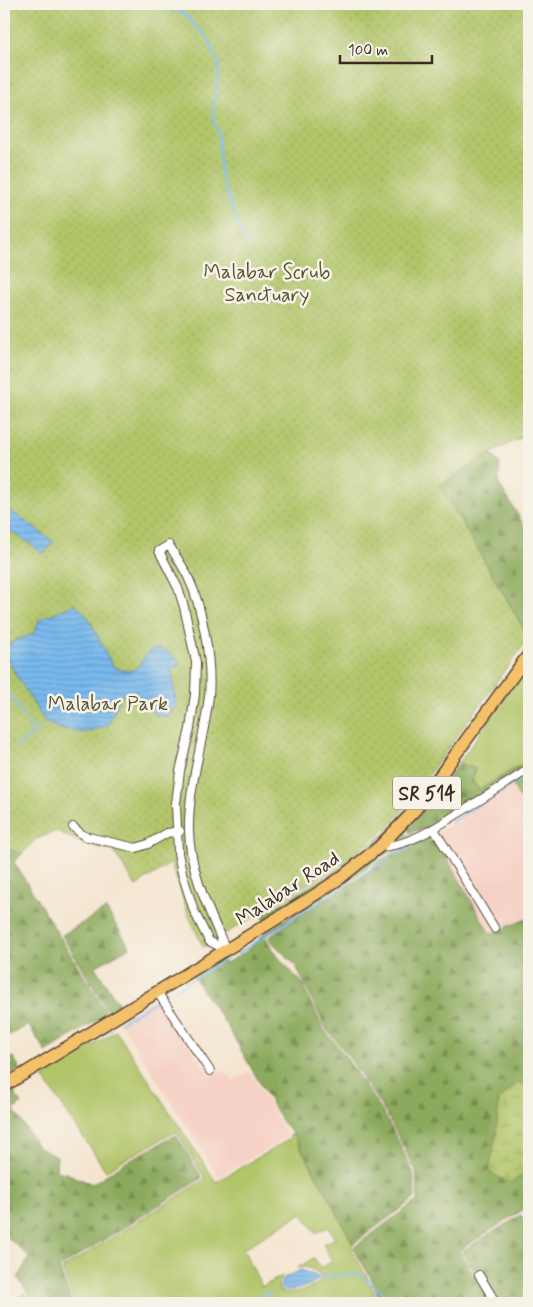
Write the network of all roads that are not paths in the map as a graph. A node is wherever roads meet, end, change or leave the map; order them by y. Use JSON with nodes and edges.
{"nodes":[{"id":1,"x":529,"y":654,"type":"edge"},
{"id":2,"x":196,"y":662,"type":"junction"},
{"id":3,"x":208,"y":664,"type":"junction"},
{"id":4,"x":184,"y":755,"type":"junction"},
{"id":5,"x":197,"y":757,"type":"junction"},
{"id":6,"x":529,"y":770,"type":"edge"},
{"id":7,"x":73,"y":827,"type":"dead end"},
{"id":8,"x":434,"y":829,"type":"junction"},
{"id":9,"x":189,"y":830,"type":"junction"},
{"id":10,"x":177,"y":831,"type":"junction"},
{"id":11,"x":379,"y":846,"type":"junction"},
{"id":12,"x":495,"y":929,"type":"dead end"},
{"id":13,"x":226,"y":950,"type":"junction"},
{"id":14,"x":158,"y":993,"type":"junction"},
{"id":15,"x":210,"y":1071,"type":"dead end"},
{"id":16,"x":4,"y":1086,"type":"edge"},
{"id":17,"x":479,"y":1275,"type":"dead end"},
{"id":18,"x":496,"y":1303,"type":"edge"}],
"edges":[{"from":1,"to":11,"type":"main road","name":"Malabar Road","number":"SR 514"},
{"from":2,"to":3,"type":"street"},
{"from":2,"to":3,"type":"street"},
{"from":2,"to":4,"type":"street"},
{"from":3,"to":5,"type":"street"},
{"from":4,"to":5,"type":"street"},
{"from":4,"to":10,"type":"street"},
{"from":5,"to":9,"type":"street"},
{"from":6,"to":8,"type":"street"},
{"from":7,"to":10,"type":"street"},
{"from":8,"to":11,"type":"street"},
{"from":8,"to":12,"type":"street"},
{"from":9,"to":10,"type":"street"},
{"from":9,"to":13,"type":"street"},
{"from":10,"to":13,"type":"street"},
{"from":11,"to":13,"type":"main road","name":"Malabar Road","number":"SR 514"},
{"from":13,"to":14,"type":"main road","name":"Malabar Road","number":"SR 514"},
{"from":14,"to":15,"type":"street"},
{"from":14,"to":16,"type":"main road","name":"Malabar Road","number":"SR 514"},
{"from":17,"to":18,"type":"street"}]}
